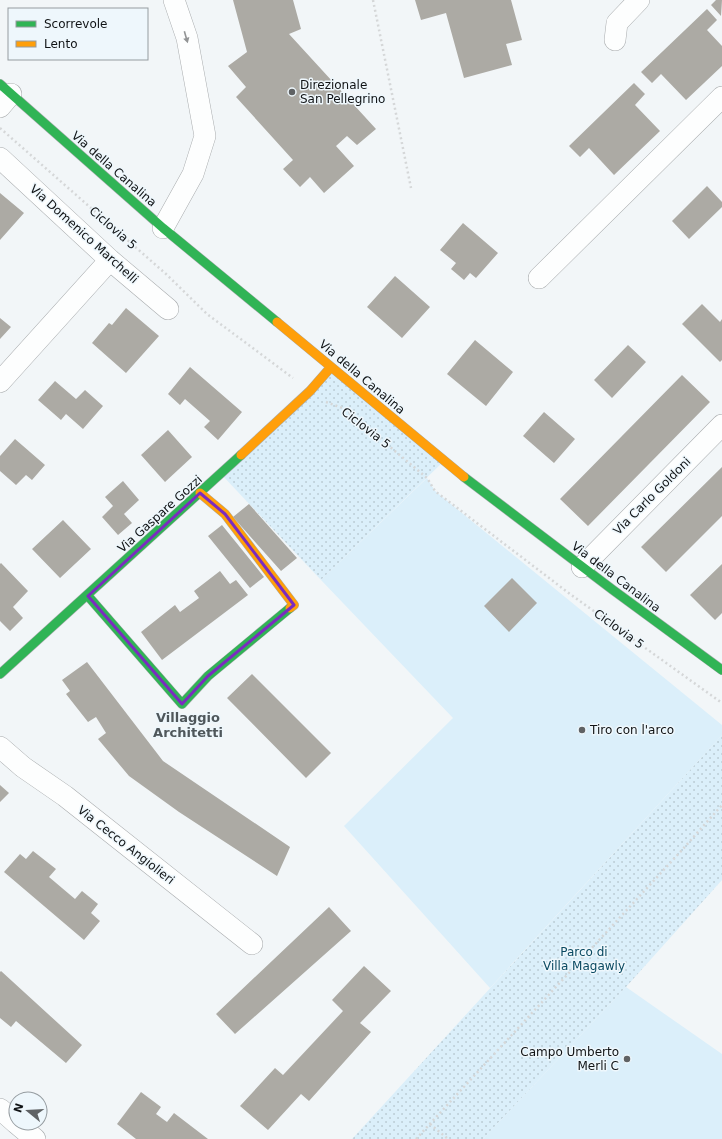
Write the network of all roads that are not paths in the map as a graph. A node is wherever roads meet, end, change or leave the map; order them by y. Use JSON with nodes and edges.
{"nodes":[{"id":1,"x":174,"y":0,"type":"edge"},
{"id":2,"x":639,"y":0,"type":"edge"},
{"id":3,"x":615,"y":40,"type":"dead end"},
{"id":4,"x":4,"y":95,"type":"edge"},
{"id":5,"x":722,"y":97,"type":"edge"},
{"id":6,"x":0,"y":158,"type":"edge"},
{"id":7,"x":163,"y":228,"type":"junction"},
{"id":8,"x":110,"y":260,"type":"junction"},
{"id":9,"x":539,"y":278,"type":"dead end"},
{"id":10,"x":168,"y":309,"type":"dead end"},
{"id":11,"x":331,"y":367,"type":"junction"},
{"id":12,"x":0,"y":382,"type":"edge"},
{"id":13,"x":722,"y":425,"type":"edge"},
{"id":14,"x":200,"y":493,"type":"junction"},
{"id":15,"x":582,"y":567,"type":"junction"},
{"id":16,"x":88,"y":596,"type":"junction"},
{"id":17,"x":721,"y":666,"type":"edge"},
{"id":18,"x":0,"y":674,"type":"edge"},
{"id":19,"x":0,"y":747,"type":"edge"},
{"id":20,"x":252,"y":944,"type":"dead end"},
{"id":21,"x":0,"y":1109,"type":"edge"},
{"id":22,"x":8,"y":1116,"type":"edge"},
{"id":23,"x":26,"y":1131,"type":"edge"},
{"id":24,"x":35,"y":1139,"type":"edge"}],
"edges":[{"from":1,"to":7,"type":"street","one_way":true},
{"from":2,"to":3,"type":"street"},
{"from":4,"to":7,"type":"street","name":"Via della Canalina"},
{"from":5,"to":9,"type":"street"},
{"from":6,"to":8,"type":"street","name":"Via Domenico Marchelli"},
{"from":7,"to":11,"type":"street","name":"Via della Canalina"},
{"from":8,"to":10,"type":"street","name":"Via Domenico Marchelli"},
{"from":8,"to":12,"type":"street"},
{"from":11,"to":14,"type":"street","name":"Via Gaspare Gozzi"},
{"from":11,"to":15,"type":"street","name":"Via della Canalina"},
{"from":13,"to":15,"type":"street","name":"Via Carlo Goldoni"},
{"from":14,"to":16,"type":"street","name":"Via Gaspare Gozzi"},
{"from":14,"to":16,"type":"street"},
{"from":15,"to":17,"type":"street","name":"Via della Canalina"},
{"from":16,"to":18,"type":"street","name":"Via Gaspare Gozzi"},
{"from":19,"to":20,"type":"street","name":"Via Cecco Angiolieri"},
{"from":21,"to":22,"type":"street"},
{"from":23,"to":24,"type":"street"}]}
